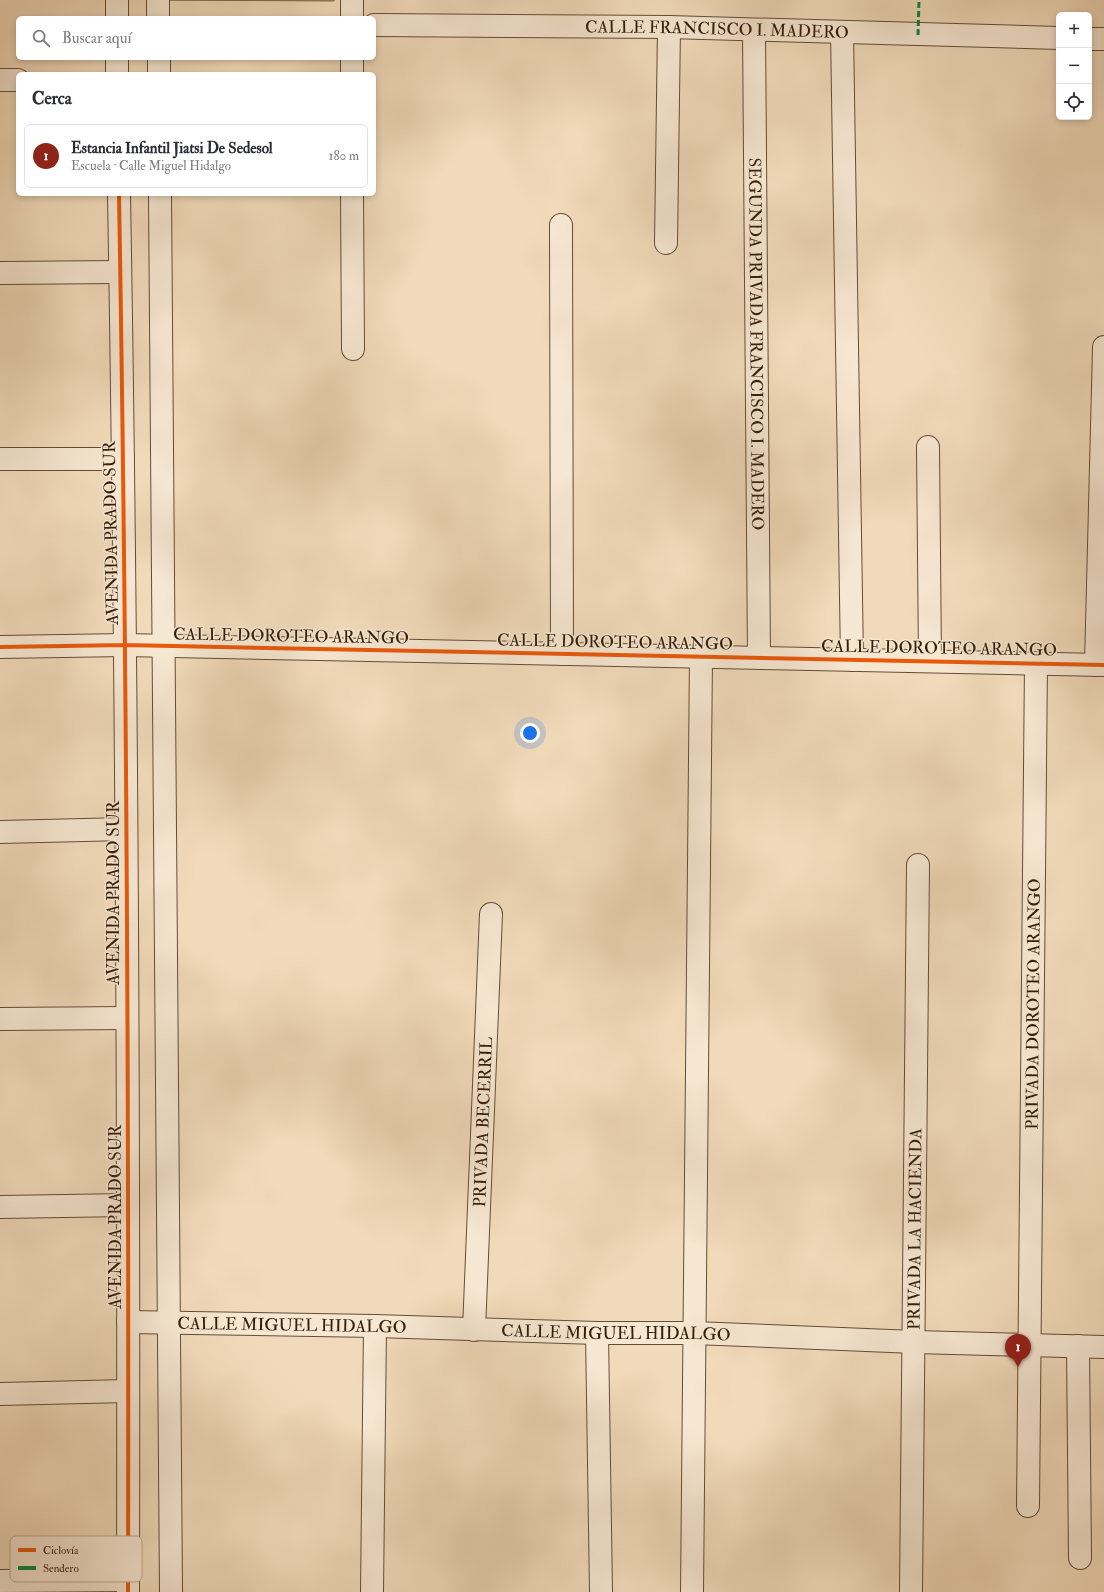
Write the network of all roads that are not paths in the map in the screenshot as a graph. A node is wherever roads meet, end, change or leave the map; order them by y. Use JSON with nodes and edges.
{"nodes":[{"id":1,"x":117,"y":0,"type":"edge"},
{"id":2,"x":158,"y":0,"type":"edge"},
{"id":3,"x":352,"y":0,"type":"edge"},
{"id":4,"x":117,"y":16,"type":"edge"},
{"id":5,"x":158,"y":16,"type":"edge"},
{"id":6,"x":352,"y":16,"type":"edge"},
{"id":7,"x":376,"y":25,"type":"edge"},
{"id":8,"x":669,"y":27,"type":"junction"},
{"id":9,"x":754,"y":30,"type":"junction"},
{"id":10,"x":842,"y":32,"type":"junction"},
{"id":11,"x":1056,"y":38,"type":"edge"},
{"id":12,"x":1092,"y":38,"type":"edge"},
{"id":13,"x":1104,"y":39,"type":"edge"},
{"id":14,"x":117,"y":60,"type":"edge"},
{"id":15,"x":159,"y":60,"type":"edge"},
{"id":16,"x":352,"y":60,"type":"edge"},
{"id":17,"x":117,"y":72,"type":"edge"},
{"id":18,"x":159,"y":72,"type":"edge"},
{"id":19,"x":352,"y":72,"type":"edge"},
{"id":20,"x":0,"y":80,"type":"edge"},
{"id":21,"x":16,"y":80,"type":"edge"},
{"id":22,"x":119,"y":196,"type":"edge"},
{"id":23,"x":160,"y":196,"type":"edge"},
{"id":24,"x":352,"y":196,"type":"edge"},
{"id":25,"x":561,"y":225,"type":"dead end"},
{"id":26,"x":666,"y":243,"type":"dead end"},
{"id":27,"x":120,"y":272,"type":"junction"},
{"id":28,"x":0,"y":273,"type":"edge"},
{"id":29,"x":1104,"y":347,"type":"edge"},
{"id":30,"x":352,"y":349,"type":"dead end"},
{"id":31,"x":928,"y":447,"type":"dead end"},
{"id":32,"x":123,"y":459,"type":"junction"},
{"id":33,"x":0,"y":460,"type":"edge"},
{"id":34,"x":125,"y":645,"type":"junction"},
{"id":35,"x":165,"y":646,"type":"junction"},
{"id":36,"x":0,"y":647,"type":"edge"},
{"id":37,"x":851,"y":652,"type":"junction"},
{"id":38,"x":562,"y":654,"type":"junction"},
{"id":39,"x":701,"y":656,"type":"junction"},
{"id":40,"x":759,"y":658,"type":"junction"},
{"id":41,"x":930,"y":661,"type":"junction"},
{"id":42,"x":1036,"y":663,"type":"junction"},
{"id":43,"x":1100,"y":665,"type":"edge"},
{"id":44,"x":126,"y":830,"type":"junction"},
{"id":45,"x":0,"y":832,"type":"edge"},
{"id":46,"x":918,"y":865,"type":"dead end"},
{"id":47,"x":491,"y":914,"type":"dead end"},
{"id":48,"x":127,"y":1018,"type":"junction"},
{"id":49,"x":0,"y":1020,"type":"edge"},
{"id":50,"x":128,"y":1205,"type":"junction"},
{"id":51,"x":0,"y":1207,"type":"edge"},
{"id":52,"x":128,"y":1322,"type":"junction"},
{"id":53,"x":169,"y":1322,"type":"junction"},
{"id":54,"x":375,"y":1326,"type":"junction"},
{"id":55,"x":474,"y":1330,"type":"junction"},
{"id":56,"x":597,"y":1333,"type":"junction"},
{"id":57,"x":694,"y":1333,"type":"junction"},
{"id":58,"x":915,"y":1342,"type":"junction"},
{"id":59,"x":1030,"y":1345,"type":"junction"},
{"id":60,"x":1078,"y":1346,"type":"junction"},
{"id":61,"x":1104,"y":1347,"type":"edge"},
{"id":62,"x":128,"y":1391,"type":"junction"},
{"id":63,"x":0,"y":1394,"type":"edge"},
{"id":64,"x":1028,"y":1506,"type":"dead end"},
{"id":65,"x":128,"y":1536,"type":"edge"},
{"id":66,"x":1080,"y":1558,"type":"dead end"},
{"id":67,"x":0,"y":1582,"type":"edge"},
{"id":68,"x":128,"y":1586,"type":"edge"},
{"id":69,"x":171,"y":1592,"type":"edge"},
{"id":70,"x":372,"y":1592,"type":"edge"},
{"id":71,"x":601,"y":1592,"type":"edge"},
{"id":72,"x":692,"y":1592,"type":"edge"},
{"id":73,"x":911,"y":1592,"type":"edge"}],
"edges":[{"from":1,"to":4,"type":"street"},
{"from":2,"to":5,"type":"street"},
{"from":3,"to":6,"type":"street"},
{"from":7,"to":8,"type":"street","name":"CALLE FRANCISCO I. MADERO"},
{"from":8,"to":9,"type":"street","name":"CALLE FRANCISCO I. MADERO"},
{"from":8,"to":26,"type":"street"},
{"from":9,"to":10,"type":"street","name":"CALLE FRANCISCO I. MADERO"},
{"from":9,"to":40,"type":"street","name":"SEGUNDA PRIVADA FRANCISCO I. MADERO"},
{"from":10,"to":11,"type":"street","name":"CALLE FRANCISCO I. MADERO"},
{"from":10,"to":37,"type":"street"},
{"from":12,"to":13,"type":"street"},
{"from":14,"to":17,"type":"street"},
{"from":15,"to":18,"type":"street"},
{"from":16,"to":19,"type":"street"},
{"from":20,"to":21,"type":"street"},
{"from":22,"to":27,"type":"street","name":"AVENIDA PRADO SUR"},
{"from":23,"to":35,"type":"street"},
{"from":24,"to":30,"type":"street"},
{"from":25,"to":38,"type":"street"},
{"from":27,"to":28,"type":"street"},
{"from":27,"to":32,"type":"street","name":"AVENIDA PRADO SUR"},
{"from":29,"to":43,"type":"street"},
{"from":31,"to":41,"type":"street"},
{"from":32,"to":33,"type":"street"},
{"from":32,"to":34,"type":"street","name":"AVENIDA PRADO SUR"},
{"from":34,"to":35,"type":"street","name":"CALLE DOROTEO ARANGO"},
{"from":34,"to":36,"type":"street","name":"CALLE DOROTEO ARANGO"},
{"from":34,"to":44,"type":"street","name":"AVENIDA PRADO SUR"},
{"from":35,"to":38,"type":"street","name":"CALLE DOROTEO ARANGO"},
{"from":35,"to":53,"type":"street"},
{"from":37,"to":40,"type":"street","name":"CALLE DOROTEO ARANGO"},
{"from":37,"to":41,"type":"street","name":"CALLE DOROTEO ARANGO"},
{"from":38,"to":39,"type":"street","name":"CALLE DOROTEO ARANGO"},
{"from":39,"to":40,"type":"street","name":"CALLE DOROTEO ARANGO"},
{"from":39,"to":57,"type":"street"},
{"from":41,"to":42,"type":"street","name":"CALLE DOROTEO ARANGO"},
{"from":42,"to":43,"type":"street","name":"CALLE DOROTEO ARANGO"},
{"from":42,"to":59,"type":"street","name":"PRIVADA DOROTEO ARANGO"},
{"from":44,"to":45,"type":"street"},
{"from":44,"to":48,"type":"street","name":"AVENIDA PRADO SUR"},
{"from":46,"to":58,"type":"street","name":"PRIVADA LA HACIENDA"},
{"from":47,"to":55,"type":"street","name":"PRIVADA BECERRIL"},
{"from":48,"to":49,"type":"street"},
{"from":48,"to":50,"type":"street","name":"AVENIDA PRADO SUR"},
{"from":50,"to":51,"type":"street"},
{"from":50,"to":52,"type":"street","name":"AVENIDA PRADO SUR"},
{"from":52,"to":53,"type":"street","name":"CALLE MIGUEL HIDALGO"},
{"from":52,"to":62,"type":"street","name":"AVENIDA PRADO SUR"},
{"from":53,"to":54,"type":"street","name":"CALLE MIGUEL HIDALGO"},
{"from":53,"to":69,"type":"street"},
{"from":54,"to":55,"type":"street","name":"CALLE MIGUEL HIDALGO"},
{"from":54,"to":70,"type":"street"},
{"from":55,"to":56,"type":"street","name":"CALLE MIGUEL HIDALGO"},
{"from":56,"to":57,"type":"street","name":"CALLE MIGUEL HIDALGO"},
{"from":56,"to":71,"type":"street"},
{"from":57,"to":58,"type":"street","name":"CALLE MIGUEL HIDALGO"},
{"from":57,"to":72,"type":"street"},
{"from":58,"to":59,"type":"street","name":"CALLE MIGUEL HIDALGO"},
{"from":58,"to":73,"type":"street","name":"PRIVADA LA HACIENDA"},
{"from":59,"to":60,"type":"street","name":"CALLE MIGUEL HIDALGO"},
{"from":59,"to":64,"type":"street","name":"PRIVADA DOROTEO ARANGO"},
{"from":60,"to":61,"type":"street","name":"CALLE MIGUEL HIDALGO"},
{"from":60,"to":66,"type":"street"},
{"from":62,"to":63,"type":"street"},
{"from":62,"to":65,"type":"street","name":"AVENIDA PRADO SUR"},
{"from":67,"to":68,"type":"street"}]}
